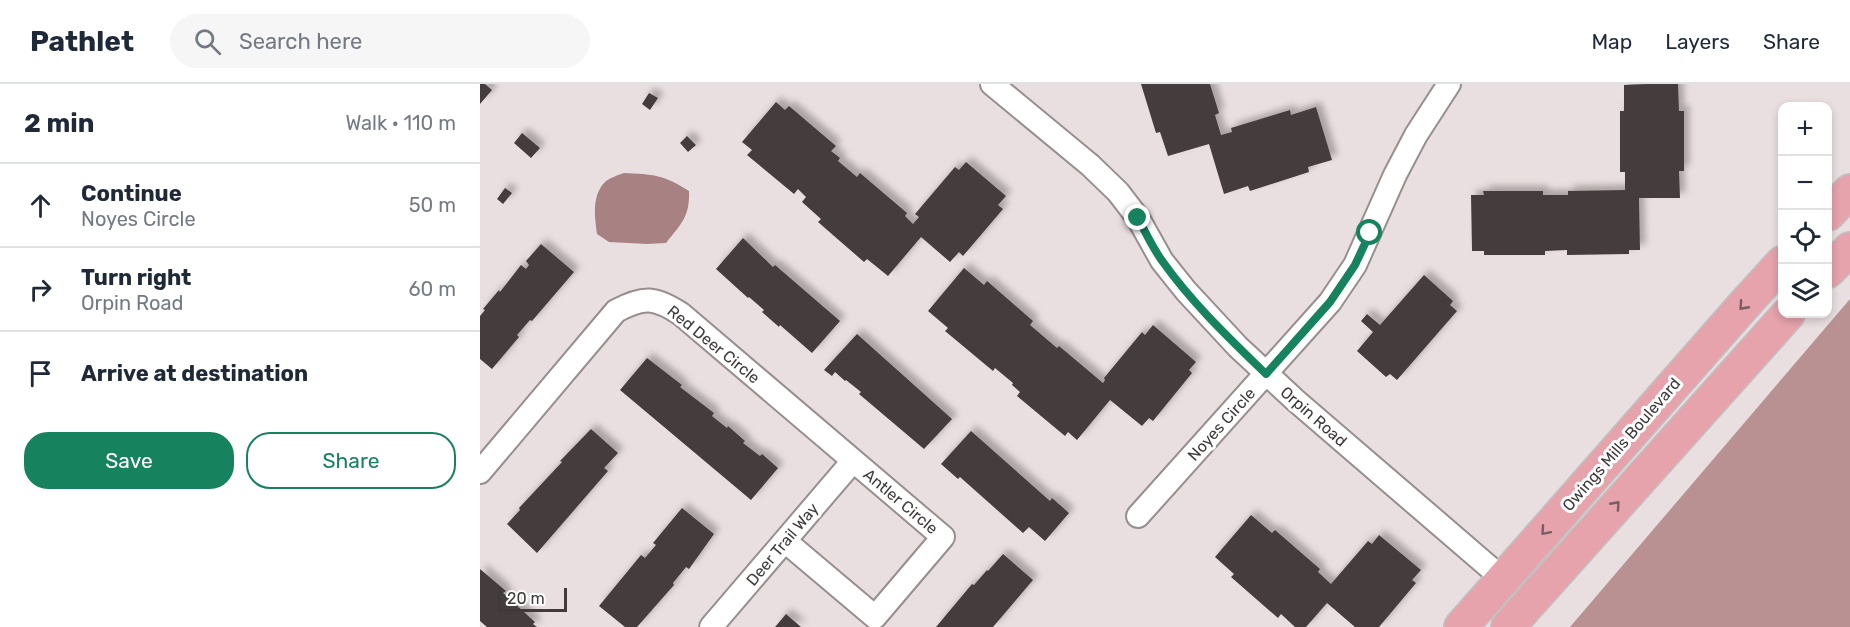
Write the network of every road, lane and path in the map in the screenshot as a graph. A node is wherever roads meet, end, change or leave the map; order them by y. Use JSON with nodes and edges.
{"nodes":[{"id":1,"x":993,"y":84,"type":"edge"},
{"id":2,"x":1449,"y":84,"type":"edge"},
{"id":3,"x":1850,"y":191,"type":"edge"},
{"id":4,"x":1831,"y":210,"type":"edge"},
{"id":5,"x":1850,"y":249,"type":"edge"},
{"id":6,"x":1781,"y":264,"type":"edge"},
{"id":7,"x":1832,"y":266,"type":"edge"},
{"id":8,"x":1784,"y":318,"type":"edge"},
{"id":9,"x":1266,"y":374,"type":"junction"},
{"id":10,"x":853,"y":460,"type":"junction"},
{"id":11,"x":480,"y":472,"type":"edge"},
{"id":12,"x":1138,"y":516,"type":"dead end"},
{"id":13,"x":785,"y":541,"type":"junction"},
{"id":14,"x":1503,"y":579,"type":"junction"},
{"id":15,"x":711,"y":627,"type":"edge"},
{"id":16,"x":1461,"y":627,"type":"edge"},
{"id":17,"x":1508,"y":627,"type":"edge"}],
"edges":[{"from":1,"to":9,"type":"street","name":"Orpin Road"},
{"from":2,"to":9,"type":"street","name":"Noyes Circle"},
{"from":3,"to":4,"type":"main road"},
{"from":5,"to":7,"type":"main road"},
{"from":6,"to":14,"type":"main road","name":"Owings Mills Boulevard","one_way":true},
{"from":17,"to":8,"type":"main road","one_way":true},
{"from":9,"to":12,"type":"street","name":"Noyes Circle"},
{"from":9,"to":14,"type":"street","name":"Orpin Road"},
{"from":10,"to":11,"type":"street","name":"Red Deer Circle"},
{"from":10,"to":13,"type":"street","name":"Deer Trail Way"},
{"from":10,"to":13,"type":"street","name":"Antler Circle"},
{"from":13,"to":15,"type":"street","name":"Deer Trail Way"},
{"from":14,"to":16,"type":"main road","name":"Owings Mills Boulevard"}]}
